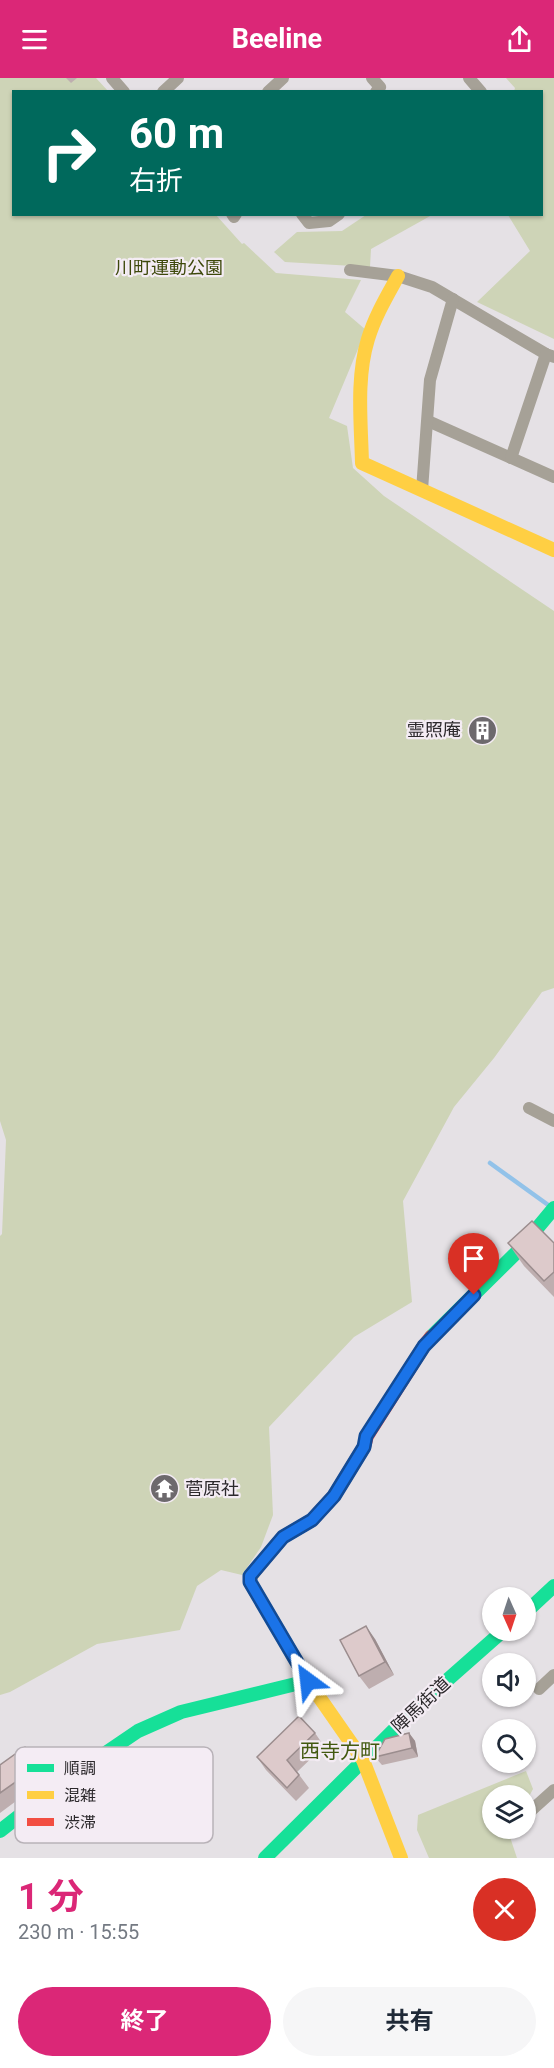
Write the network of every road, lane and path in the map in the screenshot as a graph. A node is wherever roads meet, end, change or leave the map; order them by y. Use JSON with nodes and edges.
{"nodes":[{"id":1,"x":112,"y":78,"type":"edge"},
{"id":2,"x":178,"y":78,"type":"edge"},
{"id":3,"x":283,"y":78,"type":"edge"},
{"id":4,"x":372,"y":78,"type":"edge"},
{"id":5,"x":469,"y":78,"type":"edge"},
{"id":6,"x":122,"y":90,"type":"edge"},
{"id":7,"x":165,"y":90,"type":"edge"},
{"id":8,"x":270,"y":90,"type":"edge"},
{"id":9,"x":378,"y":90,"type":"edge"},
{"id":10,"x":479,"y":90,"type":"edge"},
{"id":11,"x":304,"y":216,"type":"edge"},
{"id":12,"x":336,"y":216,"type":"edge"},
{"id":13,"x":350,"y":270,"type":"dead end"},
{"id":14,"x":398,"y":276,"type":"junction"},
{"id":15,"x":453,"y":299,"type":"junction"},
{"id":16,"x":550,"y":355,"type":"edge"},
{"id":17,"x":428,"y":421,"type":"junction"},
{"id":18,"x":511,"y":459,"type":"junction"},
{"id":19,"x":554,"y":477,"type":"edge"},
{"id":20,"x":422,"y":490,"type":"junction"},
{"id":21,"x":554,"y":550,"type":"edge"},
{"id":22,"x":529,"y":1108,"type":"dead end"},
{"id":23,"x":554,"y":1121,"type":"edge"},
{"id":24,"x":554,"y":1208,"type":"edge"},
{"id":25,"x":554,"y":1586,"type":"edge"},
{"id":26,"x":536,"y":1603,"type":"edge"},
{"id":27,"x":492,"y":1641,"type":"edge"},
{"id":28,"x":554,"y":1675,"type":"edge"},
{"id":29,"x":308,"y":1681,"type":"junction"},
{"id":30,"x":539,"y":1689,"type":"dead end"},
{"id":31,"x":114,"y":1747,"type":"edge"},
{"id":32,"x":363,"y":1760,"type":"junction"},
{"id":33,"x":554,"y":1790,"type":"edge"},
{"id":34,"x":536,"y":1806,"type":"edge"},
{"id":35,"x":15,"y":1819,"type":"edge"},
{"id":36,"x":0,"y":1831,"type":"edge"},
{"id":37,"x":265,"y":1858,"type":"edge"},
{"id":38,"x":401,"y":1858,"type":"edge"}],
"edges":[{"from":1,"to":6,"type":"street"},
{"from":2,"to":7,"type":"street"},
{"from":3,"to":8,"type":"street"},
{"from":4,"to":9,"type":"street"},
{"from":5,"to":10,"type":"street"},
{"from":11,"to":12,"type":"street"},
{"from":13,"to":14,"type":"street"},
{"from":14,"to":15,"type":"street"},
{"from":14,"to":20,"type":"street"},
{"from":15,"to":16,"type":"street"},
{"from":15,"to":17,"type":"street"},
{"from":16,"to":18,"type":"street"},
{"from":17,"to":18,"type":"street"},
{"from":17,"to":20,"type":"street"},
{"from":18,"to":19,"type":"street"},
{"from":20,"to":21,"type":"street"},
{"from":22,"to":23,"type":"street"},
{"from":24,"to":29,"type":"street"},
{"from":25,"to":26,"type":"street"},
{"from":27,"to":32,"type":"street","name":"陣馬街道"},
{"from":28,"to":30,"type":"street"},
{"from":29,"to":31,"type":"street"},
{"from":29,"to":32,"type":"street"},
{"from":32,"to":37,"type":"street","name":"陣馬街道"},
{"from":32,"to":38,"type":"street"},
{"from":33,"to":34,"type":"street"},
{"from":35,"to":36,"type":"street"}]}
